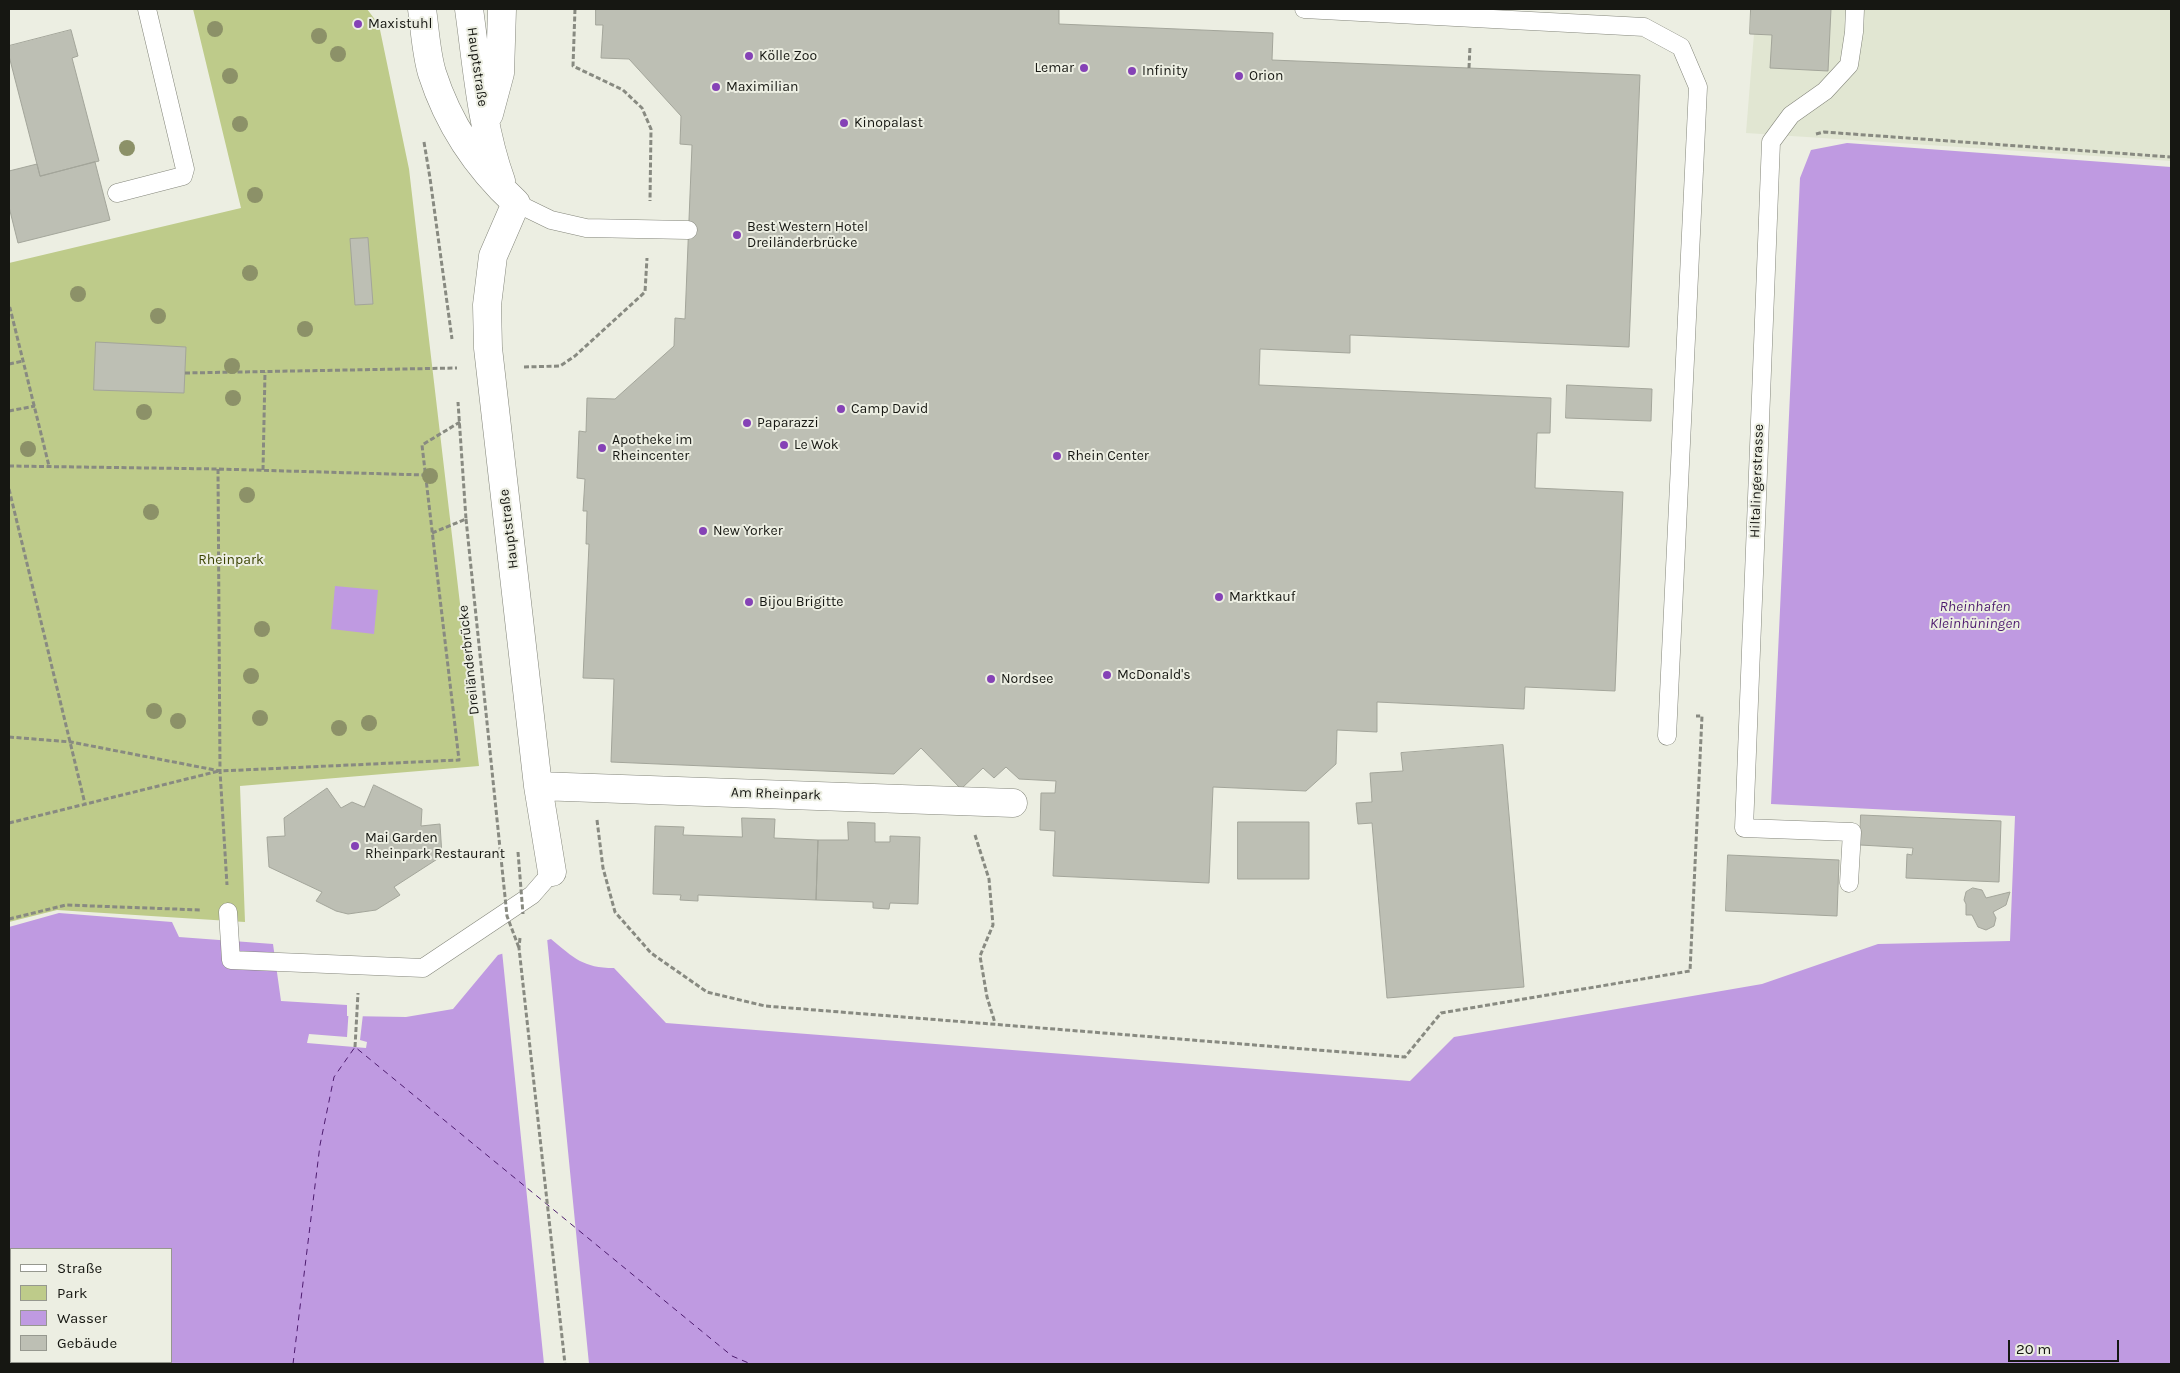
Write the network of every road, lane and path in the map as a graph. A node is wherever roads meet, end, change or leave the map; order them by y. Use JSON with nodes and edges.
{"nodes":[{"id":1,"x":147,"y":9,"type":"edge"},
{"id":2,"x":422,"y":9,"type":"edge"},
{"id":3,"x":469,"y":9,"type":"edge"},
{"id":4,"x":502,"y":9,"type":"edge"},
{"id":5,"x":1304,"y":9,"type":"edge"},
{"id":6,"x":1855,"y":9,"type":"edge"},
{"id":7,"x":486,"y":125,"type":"junction"},
{"id":8,"x":1811,"y":138,"type":"dead end"},
{"id":9,"x":2171,"y":157,"type":"edge"},
{"id":10,"x":430,"y":178,"type":"dead end"},
{"id":11,"x":117,"y":193,"type":"dead end"},
{"id":12,"x":511,"y":198,"type":"junction"},
{"id":13,"x":688,"y":230,"type":"dead end"},
{"id":14,"x":9,"y":308,"type":"edge"},
{"id":15,"x":454,"y":349,"type":"dead end"},
{"id":16,"x":455,"y":358,"type":"dead end"},
{"id":17,"x":23,"y":361,"type":"junction"},
{"id":18,"x":9,"y":364,"type":"edge"},
{"id":19,"x":456,"y":368,"type":"junction"},
{"id":20,"x":266,"y":372,"type":"junction"},
{"id":21,"x":185,"y":373,"type":"dead end"},
{"id":22,"x":457,"y":377,"type":"dead end"},
{"id":23,"x":458,"y":395,"type":"dead end"},
{"id":24,"x":35,"y":406,"type":"junction"},
{"id":25,"x":9,"y":411,"type":"edge"},
{"id":26,"x":460,"y":422,"type":"junction"},
{"id":27,"x":9,"y":466,"type":"edge"},
{"id":28,"x":49,"y":466,"type":"junction"},
{"id":29,"x":218,"y":469,"type":"junction"},
{"id":30,"x":263,"y":470,"type":"junction"},
{"id":31,"x":425,"y":475,"type":"junction"},
{"id":32,"x":9,"y":489,"type":"edge"},
{"id":33,"x":466,"y":519,"type":"junction"},
{"id":34,"x":432,"y":533,"type":"junction"},
{"id":35,"x":1668,"y":714,"type":"junction"},
{"id":36,"x":1667,"y":736,"type":"dead end"},
{"id":37,"x":9,"y":737,"type":"edge"},
{"id":38,"x":71,"y":742,"type":"junction"},
{"id":39,"x":220,"y":771,"type":"junction"},
{"id":40,"x":538,"y":786,"type":"junction"},
{"id":41,"x":965,"y":801,"type":"junction"},
{"id":42,"x":1014,"y":803,"type":"dead end"},
{"id":43,"x":85,"y":804,"type":"junction"},
{"id":44,"x":9,"y":823,"type":"edge"},
{"id":45,"x":598,"y":833,"type":"dead end"},
{"id":46,"x":518,"y":852,"type":"dead end"},
{"id":47,"x":552,"y":872,"type":"joint"},
{"id":48,"x":1850,"y":883,"type":"dead end"},
{"id":49,"x":228,"y":912,"type":"junction"},
{"id":50,"x":523,"y":914,"type":"dead end"},
{"id":51,"x":9,"y":919,"type":"edge"},
{"id":52,"x":360,"y":966,"type":"junction"},
{"id":53,"x":995,"y":1023,"type":"junction"},
{"id":54,"x":355,"y":1047,"type":"dead end"},
{"id":55,"x":566,"y":1364,"type":"edge"}],
"edges":[{"from":1,"to":11,"type":"lane"},
{"from":2,"to":12,"type":"street"},
{"from":3,"to":7,"type":"street","name":"Hauptstraße"},
{"from":4,"to":7,"type":"street","name":"Hauptstraße"},
{"from":5,"to":35,"type":"lane"},
{"from":6,"to":48,"type":"lane","name":"Hiltalingerstrasse"},
{"from":7,"to":12,"type":"street","name":"Hauptstraße"},
{"from":8,"to":9,"type":"path"},
{"from":10,"to":15,"type":"path"},
{"from":12,"to":13,"type":"lane"},
{"from":12,"to":40,"type":"street","name":"Hauptstraße"},
{"from":14,"to":17,"type":"path"},
{"from":16,"to":19,"type":"path"},
{"from":17,"to":18,"type":"path"},
{"from":17,"to":24,"type":"path"},
{"from":19,"to":20,"type":"path"},
{"from":19,"to":22,"type":"path"},
{"from":20,"to":21,"type":"path"},
{"from":20,"to":30,"type":"path"},
{"from":23,"to":26,"type":"path","name":"Dreiländerbrücke"},
{"from":24,"to":25,"type":"path"},
{"from":24,"to":28,"type":"path"},
{"from":26,"to":31,"type":"path"},
{"from":26,"to":33,"type":"path","name":"Dreiländerbrücke"},
{"from":27,"to":28,"type":"path"},
{"from":28,"to":29,"type":"path"},
{"from":29,"to":30,"type":"path"},
{"from":29,"to":39,"type":"path"},
{"from":30,"to":31,"type":"path"},
{"from":31,"to":34,"type":"path"},
{"from":32,"to":38,"type":"path"},
{"from":33,"to":34,"type":"path"},
{"from":33,"to":55,"type":"path","name":"Dreiländerbrücke","bridge":true},
{"from":34,"to":39,"type":"path"},
{"from":35,"to":36,"type":"lane"},
{"from":35,"to":53,"type":"path"},
{"from":37,"to":38,"type":"path"},
{"from":38,"to":39,"type":"path"},
{"from":38,"to":43,"type":"path"},
{"from":39,"to":43,"type":"path"},
{"from":39,"to":49,"type":"path"},
{"from":40,"to":41,"type":"street","name":"Am Rheinpark"},
{"from":40,"to":47,"type":"street","name":"Hauptstraße"},
{"from":41,"to":42,"type":"street","name":"Am Rheinpark"},
{"from":41,"to":53,"type":"path"},
{"from":43,"to":44,"type":"path"},
{"from":45,"to":53,"type":"path"},
{"from":46,"to":50,"type":"path","bridge":true},
{"from":47,"to":52,"type":"lane"},
{"from":49,"to":51,"type":"path"},
{"from":49,"to":52,"type":"lane"},
{"from":52,"to":54,"type":"path"}]}
